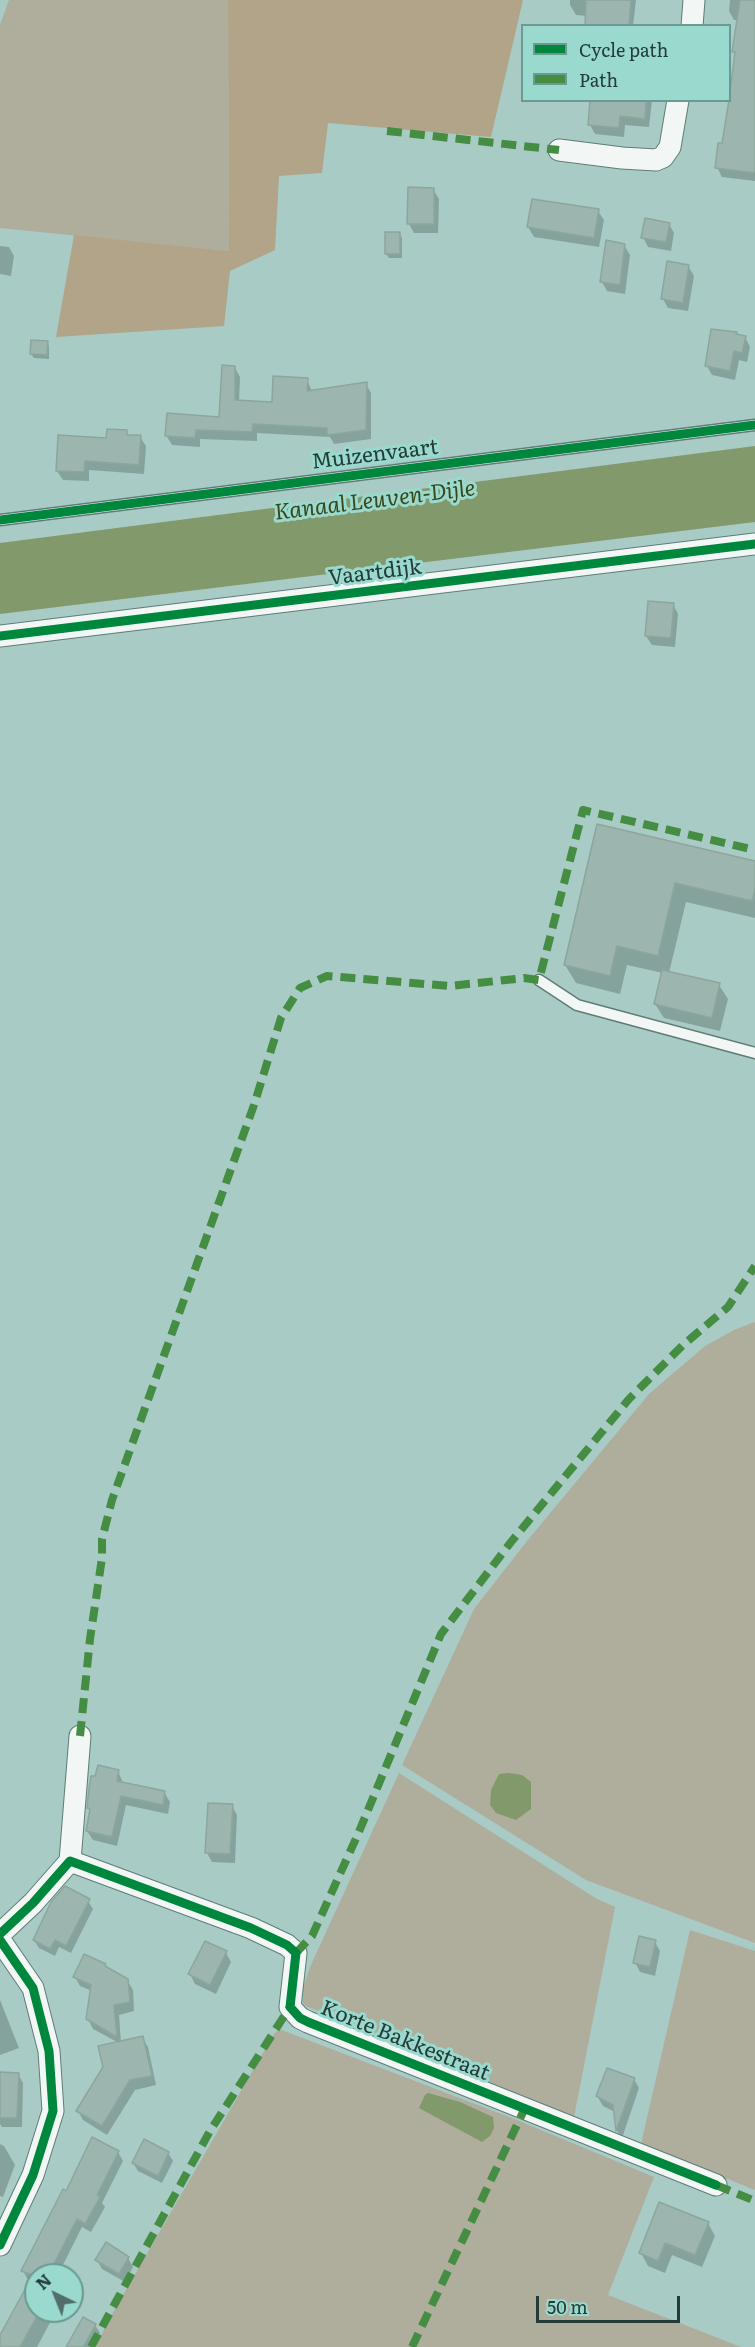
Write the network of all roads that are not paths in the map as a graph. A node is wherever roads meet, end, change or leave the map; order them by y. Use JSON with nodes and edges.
{"nodes":[{"id":1,"x":694,"y":0,"type":"edge"},
{"id":2,"x":692,"y":24,"type":"edge"},
{"id":3,"x":678,"y":102,"type":"edge"},
{"id":4,"x":559,"y":150,"type":"dead end"},
{"id":5,"x":755,"y":425,"type":"edge"},
{"id":6,"x":0,"y":520,"type":"edge"},
{"id":7,"x":755,"y":544,"type":"edge"},
{"id":8,"x":0,"y":636,"type":"edge"},
{"id":9,"x":539,"y":980,"type":"dead end"},
{"id":10,"x":755,"y":1053,"type":"edge"},
{"id":11,"x":80,"y":1736,"type":"dead end"},
{"id":12,"x":70,"y":1861,"type":"junction"},
{"id":13,"x":0,"y":1934,"type":"edge"},
{"id":14,"x":0,"y":1940,"type":"edge"},
{"id":15,"x":716,"y":2185,"type":"dead end"},
{"id":16,"x":0,"y":2245,"type":"edge"}],
"edges":[{"from":1,"to":2,"type":"street"},
{"from":3,"to":4,"type":"street"},
{"from":5,"to":6,"type":"lane","name":"Muizenvaart"},
{"from":7,"to":8,"type":"street","name":"Vaartdijk"},
{"from":9,"to":10,"type":"lane"},
{"from":11,"to":12,"type":"street"},
{"from":12,"to":13,"type":"street"},
{"from":12,"to":15,"type":"street","name":"Korte Bakkestraat"},
{"from":14,"to":16,"type":"street"}]}
